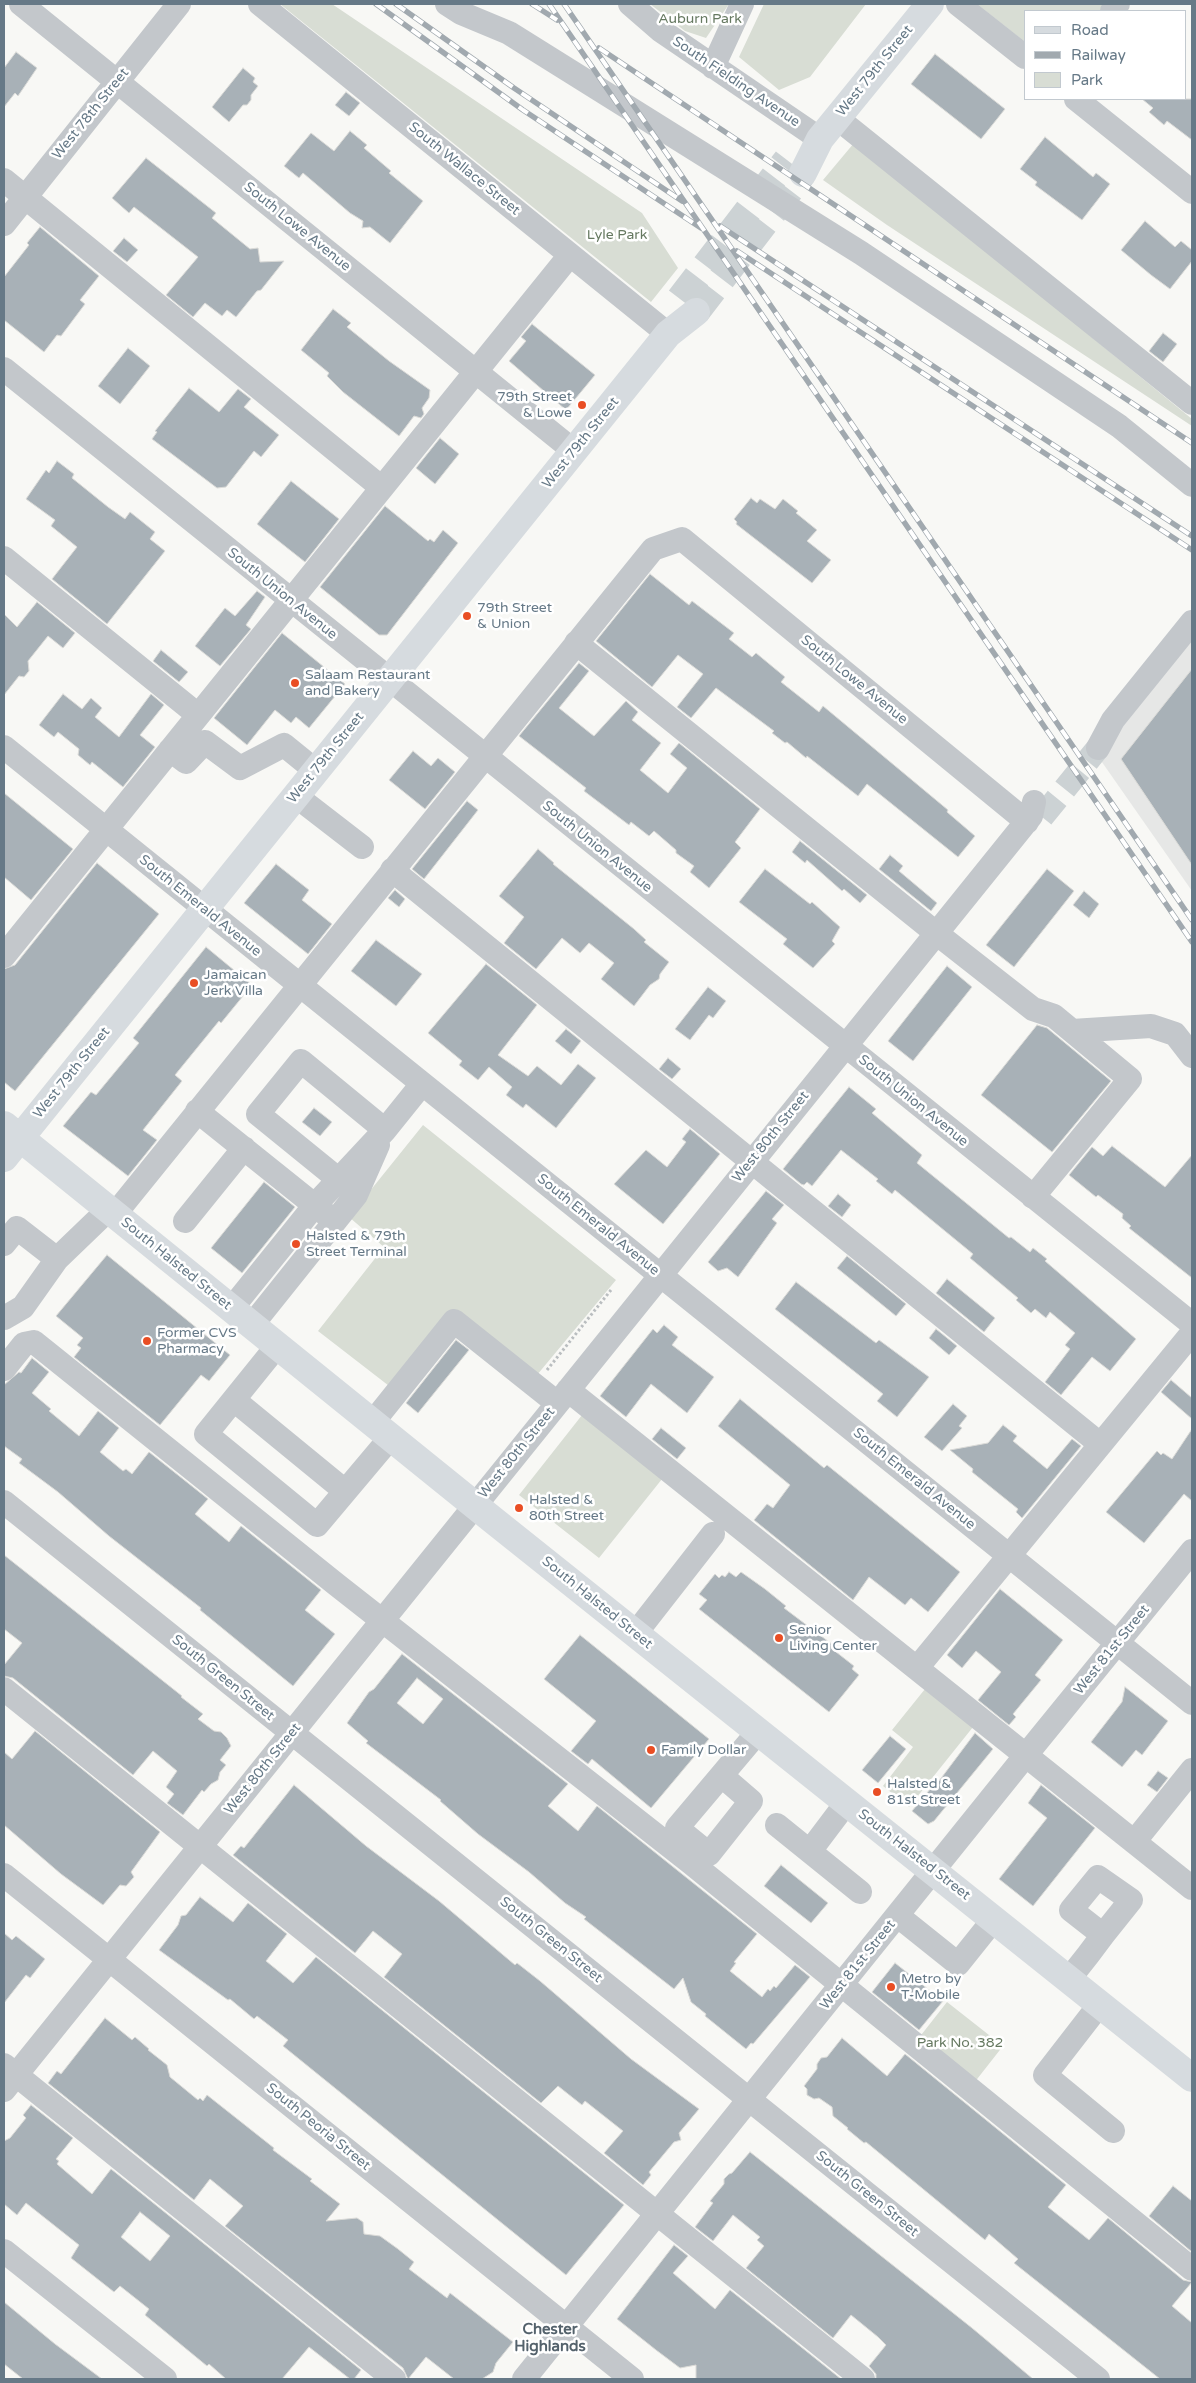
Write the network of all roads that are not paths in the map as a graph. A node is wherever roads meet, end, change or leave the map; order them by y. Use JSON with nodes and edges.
{"nodes":[{"id":1,"x":21,"y":4,"type":"edge"},
{"id":2,"x":179,"y":4,"type":"edge"},
{"id":3,"x":260,"y":4,"type":"edge"},
{"id":4,"x":447,"y":4,"type":"edge"},
{"id":5,"x":630,"y":4,"type":"edge"},
{"id":6,"x":742,"y":4,"type":"edge"},
{"id":7,"x":930,"y":4,"type":"edge"},
{"id":8,"x":958,"y":4,"type":"edge"},
{"id":9,"x":1024,"y":56,"type":"edge"},
{"id":10,"x":713,"y":67,"type":"junction"},
{"id":11,"x":117,"y":82,"type":"junction"},
{"id":12,"x":1077,"y":100,"type":"edge"},
{"id":13,"x":837,"y":118,"type":"junction"},
{"id":14,"x":820,"y":139,"type":"junction"},
{"id":15,"x":795,"y":166,"type":"tunnel mouth"},
{"id":16,"x":4,"y":180,"type":"edge"},
{"id":17,"x":1192,"y":192,"type":"edge"},
{"id":18,"x":25,"y":197,"type":"junction"},
{"id":19,"x":4,"y":224,"type":"edge"},
{"id":20,"x":570,"y":255,"type":"junction"},
{"id":21,"x":688,"y":306,"type":"tunnel mouth"},
{"id":22,"x":668,"y":334,"type":"junction"},
{"id":23,"x":4,"y":369,"type":"edge"},
{"id":24,"x":476,"y":371,"type":"junction"},
{"id":25,"x":1192,"y":403,"type":"edge"},
{"id":26,"x":574,"y":451,"type":"junction"},
{"id":27,"x":1192,"y":485,"type":"edge"},
{"id":28,"x":382,"y":488,"type":"junction"},
{"id":29,"x":4,"y":558,"type":"edge"},
{"id":30,"x":290,"y":601,"type":"junction"},
{"id":31,"x":1192,"y":622,"type":"edge"},
{"id":32,"x":576,"y":642,"type":"junction"},
{"id":33,"x":389,"y":680,"type":"junction"},
{"id":34,"x":198,"y":715,"type":"junction"},
{"id":35,"x":1094,"y":740,"type":"tunnel mouth"},
{"id":36,"x":4,"y":746,"type":"edge"},
{"id":37,"x":170,"y":750,"type":"junction"},
{"id":38,"x":484,"y":756,"type":"junction"},
{"id":39,"x":316,"y":771,"type":"junction"},
{"id":40,"x":296,"y":796,"type":"junction"},
{"id":41,"x":1034,"y":814,"type":"joint"},
{"id":42,"x":106,"y":829,"type":"junction"},
{"id":43,"x":362,"y":847,"type":"dead end"},
{"id":44,"x":392,"y":870,"type":"junction"},
{"id":45,"x":204,"y":909,"type":"junction"},
{"id":46,"x":936,"y":933,"type":"junction"},
{"id":47,"x":4,"y":956,"type":"edge"},
{"id":48,"x":299,"y":986,"type":"junction"},
{"id":49,"x":1072,"y":1031,"type":"junction"},
{"id":50,"x":845,"y":1046,"type":"junction"},
{"id":51,"x":1192,"y":1056,"type":"edge"},
{"id":52,"x":422,"y":1084,"type":"junction"},
{"id":53,"x":197,"y":1110,"type":"junction"},
{"id":54,"x":385,"y":1130,"type":"junction"},
{"id":55,"x":9,"y":1140,"type":"edge"},
{"id":56,"x":244,"y":1148,"type":"junction"},
{"id":57,"x":752,"y":1162,"type":"junction"},
{"id":58,"x":338,"y":1179,"type":"junction"},
{"id":59,"x":1034,"y":1197,"type":"junction"},
{"id":60,"x":315,"y":1205,"type":"junction"},
{"id":61,"x":112,"y":1212,"type":"junction"},
{"id":62,"x":185,"y":1221,"type":"dead end"},
{"id":63,"x":335,"y":1221,"type":"junction"},
{"id":64,"x":4,"y":1244,"type":"edge"},
{"id":65,"x":57,"y":1259,"type":"junction"},
{"id":66,"x":661,"y":1274,"type":"junction"},
{"id":67,"x":242,"y":1317,"type":"junction"},
{"id":68,"x":4,"y":1318,"type":"edge"},
{"id":69,"x":1192,"y":1324,"type":"edge"},
{"id":70,"x":1192,"y":1333,"type":"edge"},
{"id":71,"x":277,"y":1346,"type":"junction"},
{"id":72,"x":4,"y":1369,"type":"edge"},
{"id":73,"x":563,"y":1397,"type":"junction"},
{"id":74,"x":234,"y":1400,"type":"junction"},
{"id":75,"x":382,"y":1430,"type":"junction"},
{"id":76,"x":1100,"y":1444,"type":"junction"},
{"id":77,"x":345,"y":1490,"type":"junction"},
{"id":78,"x":4,"y":1502,"type":"edge"},
{"id":79,"x":476,"y":1506,"type":"junction"},
{"id":80,"x":713,"y":1534,"type":"dead end"},
{"id":81,"x":1192,"y":1552,"type":"edge"},
{"id":82,"x":1010,"y":1556,"type":"junction"},
{"id":83,"x":383,"y":1620,"type":"junction"},
{"id":84,"x":636,"y":1634,"type":"junction"},
{"id":85,"x":1117,"y":1643,"type":"junction"},
{"id":86,"x":916,"y":1668,"type":"junction"},
{"id":87,"x":4,"y":1689,"type":"edge"},
{"id":88,"x":1192,"y":1703,"type":"edge"},
{"id":89,"x":758,"y":1732,"type":"junction"},
{"id":90,"x":292,"y":1733,"type":"junction"},
{"id":91,"x":1026,"y":1755,"type":"junction"},
{"id":92,"x":1192,"y":1770,"type":"edge"},
{"id":93,"x":722,"y":1776,"type":"junction"},
{"id":94,"x":847,"y":1802,"type":"junction"},
{"id":95,"x":777,"y":1825,"type":"dead end"},
{"id":96,"x":1134,"y":1842,"type":"junction"},
{"id":97,"x":199,"y":1848,"type":"junction"},
{"id":98,"x":810,"y":1851,"type":"junction"},
{"id":99,"x":696,"y":1855,"type":"junction"},
{"id":100,"x":933,"y":1871,"type":"junction"},
{"id":101,"x":4,"y":1876,"type":"edge"},
{"id":102,"x":1192,"y":1888,"type":"edge"},
{"id":103,"x":860,"y":1892,"type":"dead end"},
{"id":104,"x":898,"y":1916,"type":"junction"},
{"id":105,"x":994,"y":1919,"type":"junction"},
{"id":106,"x":1103,"y":1935,"type":"dead end"},
{"id":107,"x":109,"y":1960,"type":"junction"},
{"id":108,"x":1069,"y":1979,"type":"junction"},
{"id":109,"x":840,"y":1985,"type":"junction"},
{"id":110,"x":1100,"y":2004,"type":"junction"},
{"id":111,"x":8,"y":2077,"type":"edge"},
{"id":112,"x":1192,"y":2078,"type":"edge"},
{"id":113,"x":750,"y":2100,"type":"junction"},
{"id":114,"x":1113,"y":2130,"type":"dead end"},
{"id":115,"x":657,"y":2215,"type":"junction"},
{"id":116,"x":4,"y":2251,"type":"edge"},
{"id":117,"x":1192,"y":2269,"type":"edge"},
{"id":118,"x":566,"y":2327,"type":"junction"},
{"id":119,"x":165,"y":2379,"type":"edge"},
{"id":120,"x":394,"y":2379,"type":"edge"},
{"id":121,"x":524,"y":2379,"type":"edge"},
{"id":122,"x":632,"y":2379,"type":"edge"},
{"id":123,"x":863,"y":2379,"type":"edge"},
{"id":124,"x":1098,"y":2379,"type":"edge"}],
"edges":[{"from":1,"to":11,"type":"street","name":"South Lowe Avenue"},
{"from":2,"to":11,"type":"street","name":"West 78th Street"},
{"from":3,"to":20,"type":"street","name":"South Wallace Street"},
{"from":4,"to":27,"type":"street"},
{"from":5,"to":10,"type":"street","name":"South Fielding Avenue"},
{"from":6,"to":10,"type":"street"},
{"from":7,"to":13,"type":"main road","name":"West 79th Street"},
{"from":8,"to":9,"type":"street"},
{"from":10,"to":14,"type":"street","name":"South Fielding Avenue"},
{"from":11,"to":18,"type":"street","name":"West 78th Street"},
{"from":11,"to":24,"type":"street","name":"South Lowe Avenue"},
{"from":12,"to":17,"type":"street"},
{"from":13,"to":14,"type":"main road","name":"West 79th Street"},
{"from":13,"to":25,"type":"street"},
{"from":14,"to":15,"type":"main road","name":"West 79th Street"},
{"from":16,"to":18,"type":"street"},
{"from":18,"to":19,"type":"street","name":"West 78th Street"},
{"from":18,"to":28,"type":"street"},
{"from":20,"to":22,"type":"street","name":"South Wallace Street"},
{"from":20,"to":24,"type":"street"},
{"from":21,"to":22,"type":"main road","name":"West 79th Street"},
{"from":22,"to":26,"type":"main road","name":"West 79th Street"},
{"from":23,"to":30,"type":"street","name":"South Union Avenue"},
{"from":24,"to":26,"type":"street","name":"South Lowe Avenue"},
{"from":24,"to":28,"type":"street"},
{"from":26,"to":33,"type":"main road","name":"West 79th Street"},
{"from":28,"to":30,"type":"street"},
{"from":29,"to":34,"type":"street"},
{"from":30,"to":33,"type":"street","name":"South Union Avenue"},
{"from":30,"to":34,"type":"street"},
{"from":31,"to":35,"type":"street"},
{"from":32,"to":38,"type":"street"},
{"from":32,"to":41,"type":"street","name":"South Lowe Avenue"},
{"from":32,"to":46,"type":"street"},
{"from":33,"to":38,"type":"street","name":"South Union Avenue"},
{"from":33,"to":39,"type":"main road","name":"West 79th Street"},
{"from":34,"to":37,"type":"street"},
{"from":36,"to":42,"type":"street","name":"South Emerald Avenue"},
{"from":37,"to":39,"type":"street"},
{"from":37,"to":42,"type":"street"},
{"from":38,"to":44,"type":"street"},
{"from":38,"to":50,"type":"street","name":"South Union Avenue"},
{"from":39,"to":40,"type":"main road","name":"West 79th Street"},
{"from":40,"to":43,"type":"street"},
{"from":40,"to":45,"type":"main road","name":"West 79th Street"},
{"from":41,"to":46,"type":"street","name":"West 80th Street"},
{"from":42,"to":45,"type":"street","name":"South Emerald Avenue"},
{"from":42,"to":47,"type":"street"},
{"from":44,"to":48,"type":"street"},
{"from":44,"to":57,"type":"street"},
{"from":45,"to":48,"type":"street","name":"South Emerald Avenue"},
{"from":45,"to":55,"type":"main road","name":"West 79th Street"},
{"from":46,"to":49,"type":"street"},
{"from":46,"to":50,"type":"street","name":"West 80th Street"},
{"from":48,"to":52,"type":"street","name":"South Emerald Avenue"},
{"from":48,"to":53,"type":"street"},
{"from":49,"to":51,"type":"street"},
{"from":49,"to":59,"type":"street"},
{"from":50,"to":57,"type":"street","name":"West 80th Street"},
{"from":50,"to":59,"type":"street","name":"South Union Avenue"},
{"from":52,"to":54,"type":"street"},
{"from":52,"to":66,"type":"street","name":"South Emerald Avenue"},
{"from":53,"to":56,"type":"street"},
{"from":53,"to":61,"type":"street"},
{"from":54,"to":58,"type":"street"},
{"from":54,"to":58,"type":"street"},
{"from":54,"to":63,"type":"street"},
{"from":55,"to":61,"type":"main road","name":"South Halsted Street"},
{"from":56,"to":60,"type":"street"},
{"from":56,"to":62,"type":"street"},
{"from":57,"to":66,"type":"street","name":"West 80th Street"},
{"from":57,"to":76,"type":"street"},
{"from":58,"to":60,"type":"street"},
{"from":59,"to":69,"type":"street","name":"South Union Avenue"},
{"from":60,"to":63,"type":"street"},
{"from":60,"to":67,"type":"street"},
{"from":61,"to":65,"type":"street"},
{"from":61,"to":67,"type":"main road","name":"South Halsted Street"},
{"from":63,"to":67,"type":"street"},
{"from":64,"to":65,"type":"street"},
{"from":65,"to":68,"type":"street"},
{"from":66,"to":73,"type":"street","name":"West 80th Street"},
{"from":66,"to":82,"type":"street","name":"South Emerald Avenue"},
{"from":67,"to":71,"type":"main road","name":"South Halsted Street"},
{"from":70,"to":76,"type":"street"},
{"from":71,"to":74,"type":"street"},
{"from":71,"to":75,"type":"main road","name":"South Halsted Street"},
{"from":72,"to":83,"type":"street"},
{"from":73,"to":75,"type":"street"},
{"from":73,"to":79,"type":"street","name":"West 80th Street"},
{"from":73,"to":86,"type":"street"},
{"from":74,"to":77,"type":"street"},
{"from":74,"to":77,"type":"street"},
{"from":75,"to":77,"type":"street"},
{"from":75,"to":79,"type":"main road","name":"South Halsted Street"},
{"from":76,"to":82,"type":"street"},
{"from":78,"to":90,"type":"street","name":"South Green Street"},
{"from":79,"to":83,"type":"street","name":"West 80th Street"},
{"from":79,"to":84,"type":"main road","name":"South Halsted Street"},
{"from":80,"to":84,"type":"street"},
{"from":81,"to":85,"type":"street","name":"West 81st Street"},
{"from":82,"to":85,"type":"street","name":"South Emerald Avenue"},
{"from":82,"to":86,"type":"street"},
{"from":83,"to":90,"type":"street","name":"West 80th Street"},
{"from":83,"to":99,"type":"street"},
{"from":84,"to":89,"type":"main road","name":"South Halsted Street"},
{"from":85,"to":88,"type":"street","name":"South Emerald Avenue"},
{"from":85,"to":91,"type":"street","name":"West 81st Street"},
{"from":86,"to":91,"type":"street"},
{"from":87,"to":97,"type":"street"},
{"from":89,"to":93,"type":"street"},
{"from":89,"to":94,"type":"main road","name":"South Halsted Street"},
{"from":90,"to":97,"type":"street","name":"West 80th Street"},
{"from":90,"to":113,"type":"street","name":"South Green Street"},
{"from":91,"to":96,"type":"street"},
{"from":91,"to":100,"type":"street","name":"West 81st Street"},
{"from":92,"to":96,"type":"street"},
{"from":93,"to":99,"type":"street"},
{"from":93,"to":99,"type":"street"},
{"from":94,"to":98,"type":"street"},
{"from":94,"to":100,"type":"main road","name":"South Halsted Street"},
{"from":95,"to":98,"type":"street"},
{"from":96,"to":102,"type":"street"},
{"from":97,"to":107,"type":"street","name":"West 80th Street"},
{"from":97,"to":115,"type":"street"},
{"from":98,"to":103,"type":"street"},
{"from":99,"to":109,"type":"street"},
{"from":100,"to":104,"type":"street","name":"West 81st Street"},
{"from":100,"to":105,"type":"main road","name":"South Halsted Street"},
{"from":101,"to":107,"type":"street","name":"South Peoria Street"},
{"from":104,"to":105,"type":"street"},
{"from":104,"to":109,"type":"street","name":"West 81st Street"},
{"from":105,"to":108,"type":"main road","name":"South Halsted Street"},
{"from":106,"to":108,"type":"street"},
{"from":107,"to":111,"type":"street","name":"West 80th Street"},
{"from":107,"to":118,"type":"street","name":"South Peoria Street"},
{"from":108,"to":110,"type":"main road","name":"South Halsted Street"},
{"from":109,"to":113,"type":"street","name":"West 81st Street"},
{"from":109,"to":117,"type":"street"},
{"from":110,"to":112,"type":"main road","name":"South Halsted Street"},
{"from":110,"to":114,"type":"street"},
{"from":111,"to":120,"type":"street"},
{"from":113,"to":115,"type":"street","name":"West 81st Street"},
{"from":113,"to":124,"type":"street","name":"South Green Street"},
{"from":115,"to":118,"type":"street","name":"West 81st Street"},
{"from":115,"to":123,"type":"street"},
{"from":116,"to":119,"type":"street"},
{"from":118,"to":121,"type":"street","name":"West 81st Street"},
{"from":118,"to":122,"type":"street","name":"South Peoria Street"}]}
